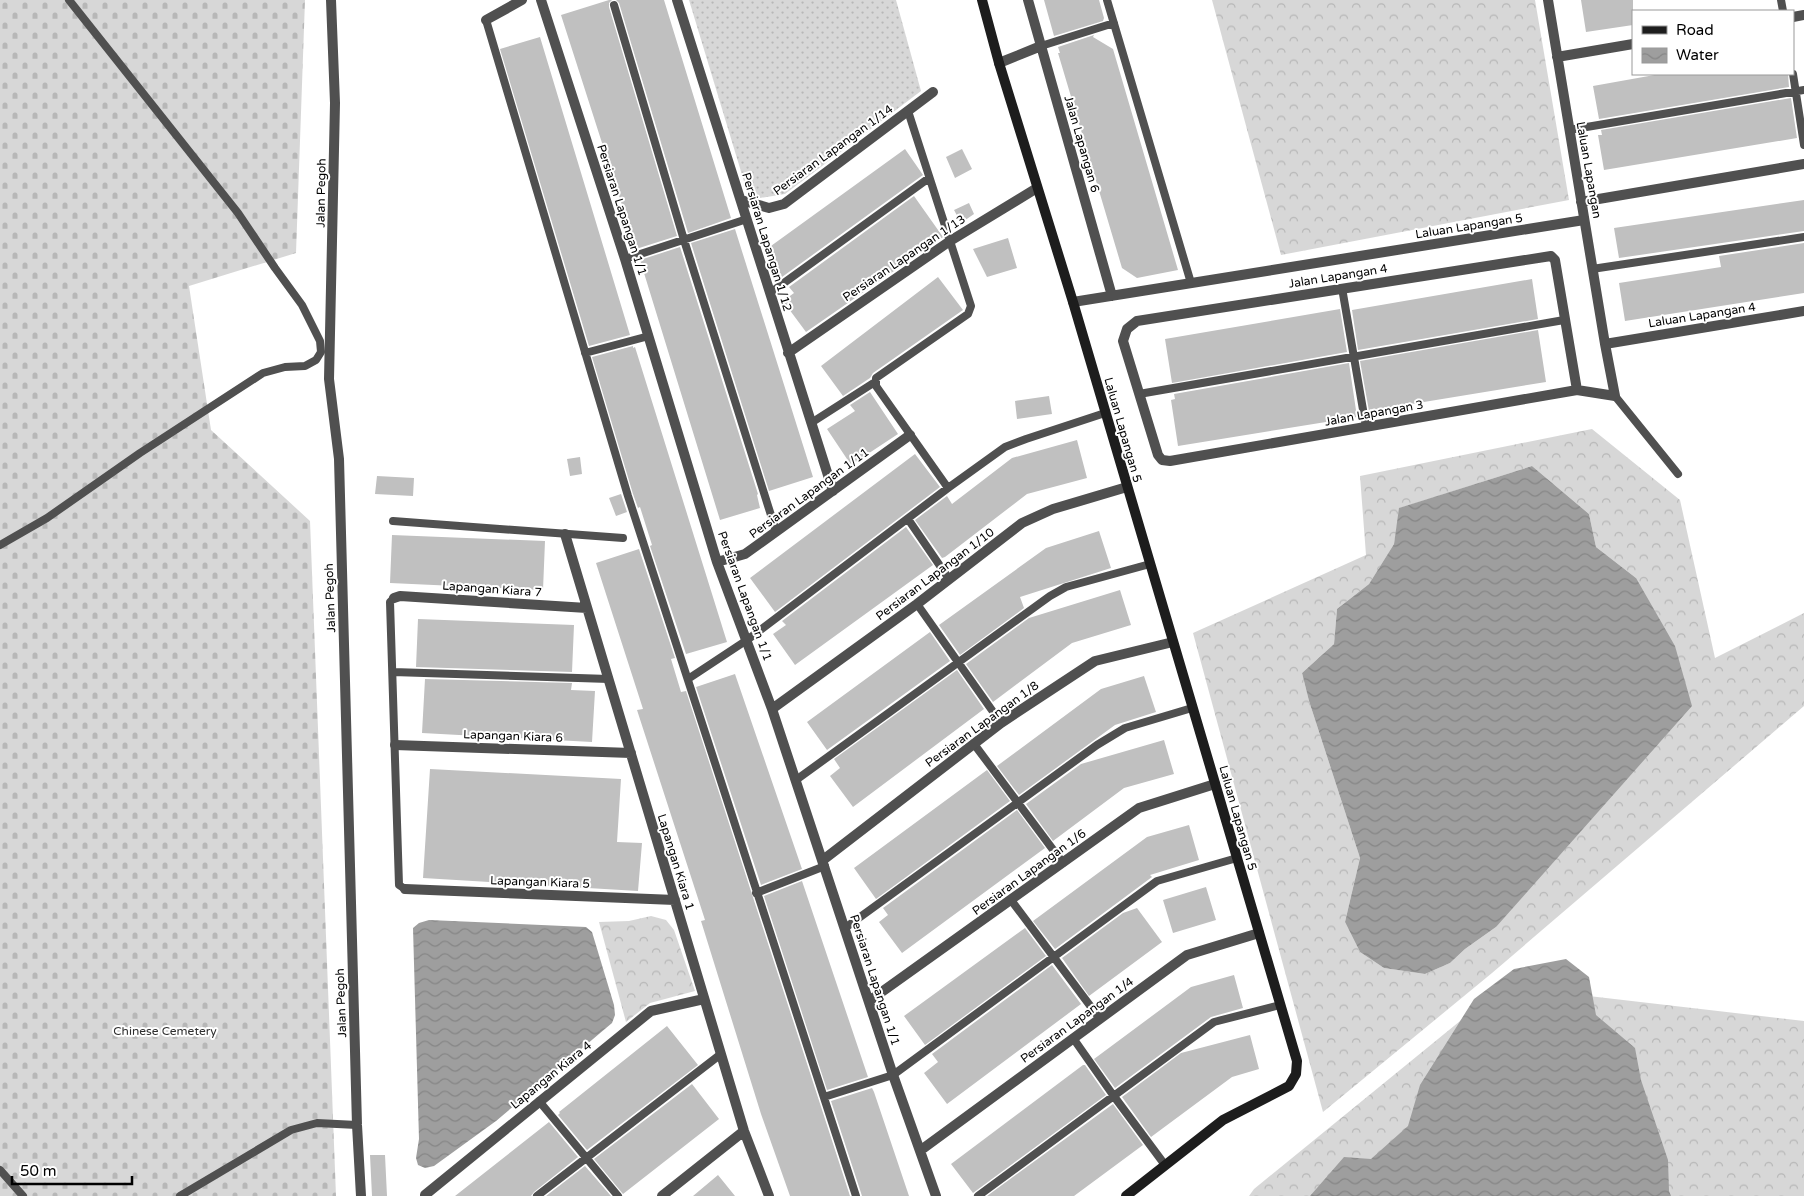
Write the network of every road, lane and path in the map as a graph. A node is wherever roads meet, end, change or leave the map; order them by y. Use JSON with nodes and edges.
{"nodes":[{"id":1,"x":69,"y":0,"type":"edge"},
{"id":2,"x":331,"y":0,"type":"edge"},
{"id":3,"x":522,"y":0,"type":"edge"},
{"id":4,"x":541,"y":0,"type":"edge"},
{"id":5,"x":677,"y":0,"type":"edge"},
{"id":6,"x":982,"y":0,"type":"edge"},
{"id":7,"x":1028,"y":0,"type":"edge"},
{"id":8,"x":1107,"y":0,"type":"edge"},
{"id":9,"x":1548,"y":0,"type":"edge"},
{"id":10,"x":614,"y":5,"type":"dead end"},
{"id":11,"x":486,"y":20,"type":"joint"},
{"id":12,"x":1114,"y":23,"type":"junction"},
{"id":13,"x":1632,"y":44,"type":"edge"},
{"id":14,"x":1041,"y":46,"type":"junction"},
{"id":15,"x":1557,"y":57,"type":"junction"},
{"id":16,"x":999,"y":63,"type":"junction"},
{"id":17,"x":1792,"y":75,"type":"edge"},
{"id":18,"x":1804,"y":90,"type":"edge"},
{"id":19,"x":1795,"y":91,"type":"junction"},
{"id":20,"x":933,"y":92,"type":"dead end"},
{"id":21,"x":908,"y":111,"type":"junction"},
{"id":22,"x":1569,"y":130,"type":"junction"},
{"id":23,"x":1804,"y":145,"type":"edge"},
{"id":24,"x":1804,"y":164,"type":"edge"},
{"id":25,"x":929,"y":178,"type":"junction"},
{"id":26,"x":1037,"y":188,"type":"junction"},
{"id":27,"x":741,"y":200,"type":"junction"},
{"id":28,"x":1581,"y":202,"type":"junction"},
{"id":29,"x":747,"y":220,"type":"junction"},
{"id":30,"x":1584,"y":220,"type":"junction"},
{"id":31,"x":1804,"y":237,"type":"edge"},
{"id":32,"x":684,"y":240,"type":"junction"},
{"id":33,"x":950,"y":241,"type":"junction"},
{"id":34,"x":625,"y":259,"type":"junction"},
{"id":35,"x":1592,"y":269,"type":"junction"},
{"id":36,"x":1191,"y":283,"type":"junction"},
{"id":37,"x":1342,"y":288,"type":"junction"},
{"id":38,"x":770,"y":293,"type":"junction"},
{"id":39,"x":1112,"y":296,"type":"junction"},
{"id":40,"x":1073,"y":302,"type":"junction"},
{"id":41,"x":1804,"y":311,"type":"edge"},
{"id":42,"x":1564,"y":320,"type":"junction"},
{"id":43,"x":648,"y":336,"type":"junction"},
{"id":44,"x":1604,"y":344,"type":"junction"},
{"id":45,"x":586,"y":353,"type":"junction"},
{"id":46,"x":788,"y":353,"type":"junction"},
{"id":47,"x":1354,"y":356,"type":"junction"},
{"id":48,"x":875,"y":382,"type":"junction"},
{"id":49,"x":1577,"y":390,"type":"junction"},
{"id":50,"x":1139,"y":394,"type":"junction"},
{"id":51,"x":1615,"y":396,"type":"junction"},
{"id":52,"x":1105,"y":413,"type":"junction"},
{"id":53,"x":811,"y":423,"type":"junction"},
{"id":54,"x":1366,"y":427,"type":"junction"},
{"id":55,"x":910,"y":436,"type":"junction"},
{"id":56,"x":1678,"y":474,"type":"dead end"},
{"id":57,"x":1127,"y":487,"type":"junction"},
{"id":58,"x":948,"y":488,"type":"junction"},
{"id":59,"x":833,"y":491,"type":"junction"},
{"id":60,"x":908,"y":519,"type":"junction"},
{"id":61,"x":394,"y":521,"type":"dead end"},
{"id":62,"x":776,"y":531,"type":"junction"},
{"id":63,"x":565,"y":534,"type":"junction"},
{"id":64,"x":623,"y":538,"type":"dead end"},
{"id":65,"x":0,"y":544,"type":"edge"},
{"id":66,"x":718,"y":562,"type":"junction"},
{"id":67,"x":1150,"y":564,"type":"junction"},
{"id":68,"x":949,"y":579,"type":"junction"},
{"id":69,"x":394,"y":598,"type":"joint"},
{"id":70,"x":917,"y":604,"type":"junction"},
{"id":71,"x":588,"y":608,"type":"junction"},
{"id":72,"x":747,"y":640,"type":"junction"},
{"id":73,"x":1173,"y":642,"type":"junction"},
{"id":74,"x":958,"y":662,"type":"junction"},
{"id":75,"x":393,"y":672,"type":"junction"},
{"id":76,"x":609,"y":679,"type":"junction"},
{"id":77,"x":688,"y":679,"type":"junction"},
{"id":78,"x":1192,"y":708,"type":"junction"},
{"id":79,"x":772,"y":709,"type":"junction"},
{"id":80,"x":1001,"y":723,"type":"junction"},
{"id":81,"x":974,"y":744,"type":"junction"},
{"id":82,"x":395,"y":745,"type":"junction"},
{"id":83,"x":631,"y":753,"type":"junction"},
{"id":84,"x":796,"y":780,"type":"junction"},
{"id":85,"x":1215,"y":784,"type":"junction"},
{"id":86,"x":1018,"y":802,"type":"junction"},
{"id":87,"x":1237,"y":858,"type":"junction"},
{"id":88,"x":824,"y":863,"type":"junction"},
{"id":89,"x":1064,"y":863,"type":"junction"},
{"id":90,"x":405,"y":889,"type":"joint"},
{"id":91,"x":756,"y":892,"type":"junction"},
{"id":92,"x":675,"y":900,"type":"junction"},
{"id":93,"x":1011,"y":900,"type":"junction"},
{"id":94,"x":845,"y":928,"type":"junction"},
{"id":95,"x":1259,"y":933,"type":"junction"},
{"id":96,"x":1054,"y":957,"type":"junction"},
{"id":97,"x":704,"y":999,"type":"junction"},
{"id":98,"x":869,"y":1001,"type":"junction"},
{"id":99,"x":1280,"y":1005,"type":"junction"},
{"id":100,"x":1100,"y":1019,"type":"junction"},
{"id":101,"x":1073,"y":1038,"type":"junction"},
{"id":102,"x":721,"y":1054,"type":"junction"},
{"id":103,"x":893,"y":1074,"type":"junction"},
{"id":104,"x":1112,"y":1095,"type":"junction"},
{"id":105,"x":824,"y":1097,"type":"junction"},
{"id":106,"x":539,"y":1101,"type":"junction"},
{"id":107,"x":357,"y":1125,"type":"junction"},
{"id":108,"x":744,"y":1131,"type":"junction"},
{"id":109,"x":921,"y":1150,"type":"junction"},
{"id":110,"x":586,"y":1158,"type":"junction"},
{"id":111,"x":1165,"y":1165,"type":"junction"},
{"id":112,"x":0,"y":1170,"type":"edge"},
{"id":113,"x":425,"y":1195,"type":"edge"},
{"id":114,"x":23,"y":1196,"type":"edge"},
{"id":115,"x":180,"y":1196,"type":"edge"},
{"id":116,"x":360,"y":1196,"type":"edge"},
{"id":117,"x":537,"y":1196,"type":"edge"},
{"id":118,"x":618,"y":1196,"type":"edge"},
{"id":119,"x":662,"y":1196,"type":"edge"},
{"id":120,"x":769,"y":1196,"type":"edge"},
{"id":121,"x":856,"y":1196,"type":"edge"},
{"id":122,"x":936,"y":1196,"type":"edge"},
{"id":123,"x":978,"y":1196,"type":"edge"},
{"id":124,"x":1126,"y":1196,"type":"edge"}],
"edges":[{"from":1,"to":65,"type":"lane"},
{"from":2,"to":107,"type":"street","name":"Jalan Pegoh"},
{"from":3,"to":11,"type":"street"},
{"from":4,"to":34,"type":"street","name":"Persiaran Lapangan 1/1"},
{"from":5,"to":27,"type":"street","name":"Persiaran Lapangan 1/12"},
{"from":6,"to":16,"type":"street"},
{"from":7,"to":14,"type":"street","name":"Jalan Lapangan 6"},
{"from":8,"to":12,"type":"lane"},
{"from":9,"to":15,"type":"street","name":"Laluan Lapangan"},
{"from":10,"to":32,"type":"lane"},
{"from":11,"to":45,"type":"lane"},
{"from":12,"to":14,"type":"lane"},
{"from":12,"to":36,"type":"lane"},
{"from":13,"to":15,"type":"street"},
{"from":14,"to":16,"type":"street"},
{"from":14,"to":39,"type":"street","name":"Jalan Lapangan 6"},
{"from":15,"to":22,"type":"street","name":"Laluan Lapangan"},
{"from":16,"to":26,"type":"street"},
{"from":17,"to":19,"type":"lane"},
{"from":18,"to":19,"type":"lane"},
{"from":19,"to":22,"type":"lane"},
{"from":19,"to":23,"type":"lane"},
{"from":20,"to":21,"type":"street","name":"Persiaran Lapangan 1/14"},
{"from":21,"to":25,"type":"lane"},
{"from":21,"to":27,"type":"street","name":"Persiaran Lapangan 1/14"},
{"from":22,"to":28,"type":"street","name":"Laluan Lapangan"},
{"from":24,"to":28,"type":"street"},
{"from":25,"to":33,"type":"lane"},
{"from":25,"to":38,"type":"lane"},
{"from":26,"to":33,"type":"street","name":"Persiaran Lapangan 1/13"},
{"from":26,"to":40,"type":"street"},
{"from":27,"to":29,"type":"street","name":"Persiaran Lapangan 1/12"},
{"from":28,"to":30,"type":"street","name":"Laluan Lapangan"},
{"from":29,"to":32,"type":"lane"},
{"from":29,"to":38,"type":"street","name":"Persiaran Lapangan 1/12"},
{"from":30,"to":35,"type":"street","name":"Laluan Lapangan"},
{"from":30,"to":36,"type":"street","name":"Laluan Lapangan 5"},
{"from":31,"to":35,"type":"lane"},
{"from":32,"to":34,"type":"lane"},
{"from":32,"to":62,"type":"lane"},
{"from":33,"to":46,"type":"street","name":"Persiaran Lapangan 1/13"},
{"from":33,"to":48,"type":"lane"},
{"from":34,"to":43,"type":"street","name":"Persiaran Lapangan 1/1"},
{"from":35,"to":44,"type":"street","name":"Laluan Lapangan"},
{"from":36,"to":39,"type":"street","name":"Laluan Lapangan 5"},
{"from":37,"to":42,"type":"street","name":"Jalan Lapangan 4"},
{"from":37,"to":47,"type":"lane"},
{"from":37,"to":50,"type":"street","name":"Jalan Lapangan 4"},
{"from":38,"to":46,"type":"street","name":"Persiaran Lapangan 1/12"},
{"from":39,"to":40,"type":"street","name":"Laluan Lapangan 5"},
{"from":40,"to":52,"type":"street","name":"Laluan Lapangan 5"},
{"from":41,"to":44,"type":"street","name":"Laluan Lapangan 4"},
{"from":42,"to":47,"type":"lane"},
{"from":42,"to":49,"type":"street"},
{"from":43,"to":45,"type":"lane"},
{"from":43,"to":66,"type":"street","name":"Persiaran Lapangan 1/1"},
{"from":44,"to":51,"type":"street","name":"Laluan Lapangan"},
{"from":45,"to":77,"type":"lane"},
{"from":46,"to":53,"type":"street","name":"Persiaran Lapangan 1/12"},
{"from":47,"to":50,"type":"lane"},
{"from":47,"to":54,"type":"lane"},
{"from":48,"to":53,"type":"lane"},
{"from":48,"to":55,"type":"lane"},
{"from":49,"to":51,"type":"street","name":"Jalan Lapangan 3"},
{"from":49,"to":54,"type":"street","name":"Jalan Lapangan 3"},
{"from":50,"to":54,"type":"street","name":"Jalan Lapangan 3"},
{"from":51,"to":56,"type":"lane"},
{"from":52,"to":57,"type":"street","name":"Laluan Lapangan 5"},
{"from":52,"to":58,"type":"lane"},
{"from":53,"to":59,"type":"street","name":"Persiaran Lapangan 1/12"},
{"from":55,"to":58,"type":"lane"},
{"from":55,"to":59,"type":"street","name":"Persiaran Lapangan 1/11"},
{"from":57,"to":67,"type":"street","name":"Laluan Lapangan 5"},
{"from":57,"to":68,"type":"street","name":"Persiaran Lapangan 1/10"},
{"from":58,"to":60,"type":"lane"},
{"from":59,"to":62,"type":"street","name":"Persiaran Lapangan 1/11"},
{"from":60,"to":68,"type":"lane"},
{"from":60,"to":72,"type":"lane"},
{"from":61,"to":63,"type":"lane"},
{"from":62,"to":66,"type":"street","name":"Persiaran Lapangan 1/11"},
{"from":63,"to":64,"type":"lane"},
{"from":63,"to":71,"type":"street","name":"Lapangan Kiara 1"},
{"from":66,"to":72,"type":"street","name":"Persiaran Lapangan 1/1"},
{"from":67,"to":73,"type":"street","name":"Laluan Lapangan 5"},
{"from":67,"to":74,"type":"lane"},
{"from":68,"to":70,"type":"street","name":"Persiaran Lapangan 1/10"},
{"from":69,"to":71,"type":"street","name":"Lapangan Kiara 7"},
{"from":69,"to":75,"type":"lane"},
{"from":70,"to":74,"type":"lane"},
{"from":70,"to":79,"type":"street","name":"Persiaran Lapangan 1/10"},
{"from":71,"to":76,"type":"street","name":"Lapangan Kiara 1"},
{"from":72,"to":77,"type":"lane"},
{"from":72,"to":79,"type":"street","name":"Persiaran Lapangan 1/1"},
{"from":73,"to":78,"type":"street","name":"Laluan Lapangan 5"},
{"from":73,"to":80,"type":"street","name":"Persiaran Lapangan 1/8"},
{"from":74,"to":80,"type":"lane"},
{"from":74,"to":84,"type":"lane"},
{"from":75,"to":76,"type":"lane"},
{"from":75,"to":82,"type":"lane"},
{"from":76,"to":83,"type":"street","name":"Lapangan Kiara 1"},
{"from":77,"to":91,"type":"lane"},
{"from":78,"to":85,"type":"street","name":"Laluan Lapangan 5"},
{"from":78,"to":86,"type":"lane"},
{"from":79,"to":84,"type":"street","name":"Persiaran Lapangan 1/1"},
{"from":80,"to":81,"type":"street","name":"Persiaran Lapangan 1/8"},
{"from":81,"to":86,"type":"lane"},
{"from":81,"to":88,"type":"street","name":"Persiaran Lapangan 1/8"},
{"from":82,"to":83,"type":"street","name":"Lapangan Kiara 6"},
{"from":82,"to":90,"type":"lane"},
{"from":83,"to":92,"type":"street","name":"Lapangan Kiara 1"},
{"from":84,"to":88,"type":"street","name":"Persiaran Lapangan 1/1"},
{"from":85,"to":87,"type":"street","name":"Laluan Lapangan 5"},
{"from":85,"to":89,"type":"street","name":"Persiaran Lapangan 1/6"},
{"from":86,"to":89,"type":"lane"},
{"from":86,"to":94,"type":"lane"},
{"from":87,"to":95,"type":"street","name":"Laluan Lapangan 5"},
{"from":87,"to":96,"type":"lane"},
{"from":88,"to":91,"type":"lane"},
{"from":88,"to":94,"type":"street","name":"Persiaran Lapangan 1/1"},
{"from":89,"to":93,"type":"street","name":"Persiaran Lapangan 1/6"},
{"from":90,"to":92,"type":"street","name":"Lapangan Kiara 5"},
{"from":91,"to":105,"type":"lane"},
{"from":92,"to":97,"type":"street","name":"Lapangan Kiara 1"},
{"from":93,"to":96,"type":"lane"},
{"from":93,"to":98,"type":"street","name":"Persiaran Lapangan 1/6"},
{"from":94,"to":98,"type":"street","name":"Persiaran Lapangan 1/1"},
{"from":95,"to":99,"type":"street","name":"Laluan Lapangan 5"},
{"from":95,"to":100,"type":"street","name":"Persiaran Lapangan 1/4"},
{"from":96,"to":100,"type":"lane"},
{"from":96,"to":103,"type":"lane"},
{"from":97,"to":102,"type":"street","name":"Lapangan Kiara 1"},
{"from":97,"to":106,"type":"street","name":"Lapangan Kiara 4"},
{"from":98,"to":103,"type":"street","name":"Persiaran Lapangan 1/1"},
{"from":99,"to":104,"type":"lane"},
{"from":99,"to":111,"type":"street","name":"Laluan Lapangan 5"},
{"from":100,"to":101,"type":"street","name":"Persiaran Lapangan 1/4"},
{"from":101,"to":104,"type":"lane"},
{"from":101,"to":109,"type":"street","name":"Persiaran Lapangan 1/4"},
{"from":102,"to":108,"type":"street","name":"Lapangan Kiara 1"},
{"from":102,"to":110,"type":"lane"},
{"from":103,"to":105,"type":"lane"},
{"from":103,"to":109,"type":"street","name":"Persiaran Lapangan 1/1"},
{"from":104,"to":111,"type":"lane"},
{"from":104,"to":123,"type":"lane"},
{"from":105,"to":121,"type":"lane"},
{"from":106,"to":110,"type":"lane"},
{"from":106,"to":113,"type":"street","name":"Lapangan Kiara 4"},
{"from":107,"to":115,"type":"lane"},
{"from":107,"to":116,"type":"street","name":"Jalan Pegoh"},
{"from":108,"to":119,"type":"street"},
{"from":108,"to":120,"type":"street","name":"Lapangan Kiara 1"},
{"from":109,"to":122,"type":"street","name":"Persiaran Lapangan 1/1"},
{"from":110,"to":117,"type":"lane"},
{"from":110,"to":118,"type":"lane"},
{"from":111,"to":124,"type":"street"},
{"from":112,"to":114,"type":"lane"}]}
